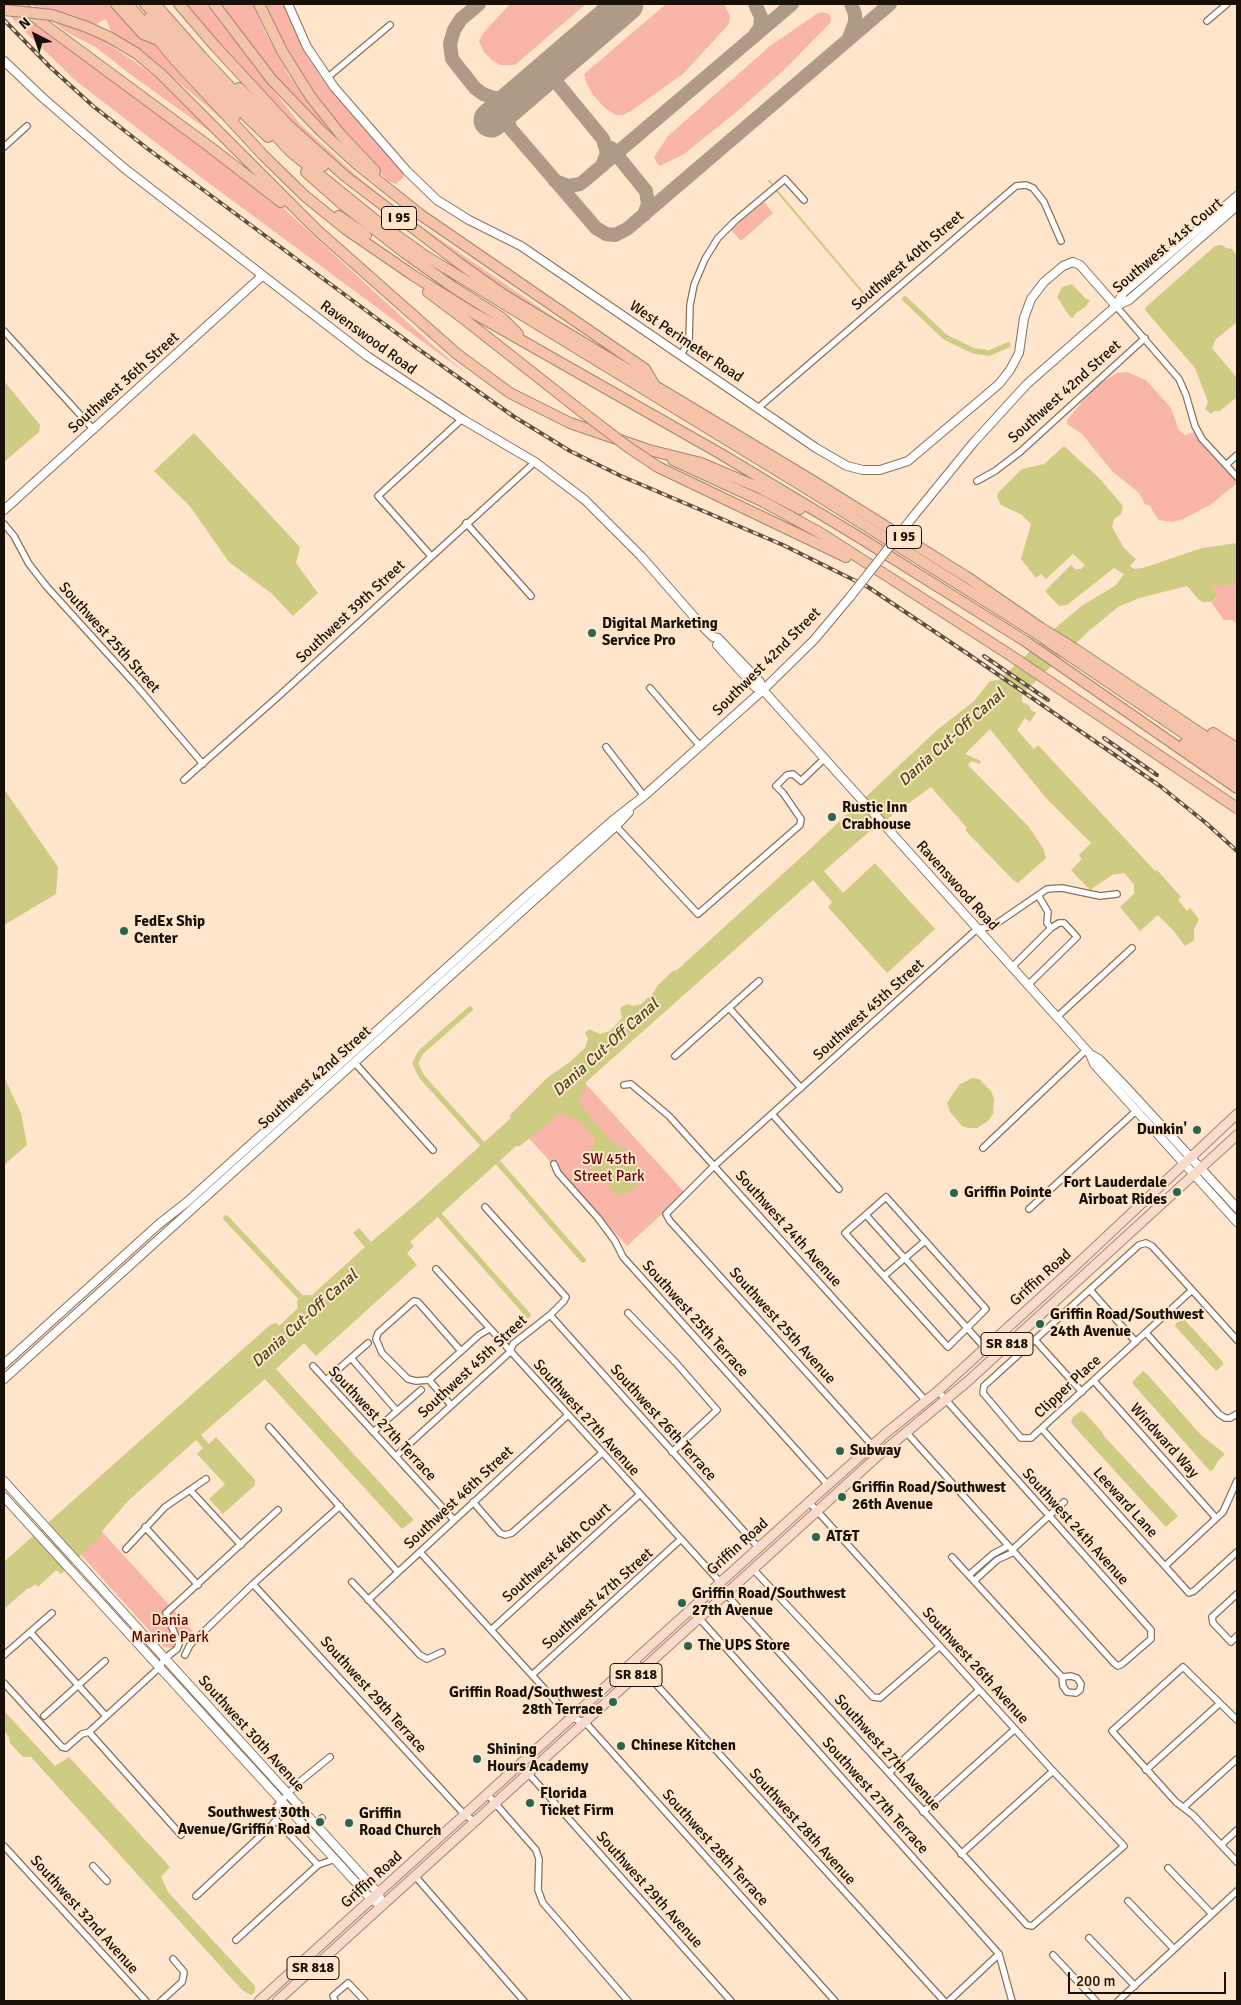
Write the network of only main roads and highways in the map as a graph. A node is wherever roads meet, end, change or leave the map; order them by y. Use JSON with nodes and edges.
{"nodes":[{"id":1,"x":18,"y":4,"type":"edge"},
{"id":2,"x":116,"y":4,"type":"edge"},
{"id":3,"x":128,"y":4,"type":"edge"},
{"id":4,"x":137,"y":4,"type":"edge"},
{"id":5,"x":144,"y":4,"type":"edge"},
{"id":6,"x":155,"y":4,"type":"edge"},
{"id":7,"x":162,"y":4,"type":"edge"},
{"id":8,"x":179,"y":4,"type":"edge"},
{"id":9,"x":214,"y":4,"type":"edge"},
{"id":10,"x":259,"y":4,"type":"edge"},
{"id":11,"x":4,"y":10,"type":"edge"},
{"id":12,"x":158,"y":40,"type":"junction"},
{"id":13,"x":421,"y":215,"type":"junction"},
{"id":14,"x":318,"y":231,"type":"junction"},
{"id":15,"x":383,"y":255,"type":"junction"},
{"id":16,"x":488,"y":295,"type":"junction"},
{"id":17,"x":518,"y":334,"type":"junction"},
{"id":18,"x":656,"y":387,"type":"junction"},
{"id":19,"x":650,"y":450,"type":"junction"},
{"id":20,"x":854,"y":534,"type":"junction"},
{"id":21,"x":889,"y":579,"type":"junction"},
{"id":22,"x":1033,"y":635,"type":"junction"},
{"id":23,"x":1069,"y":659,"type":"junction"},
{"id":24,"x":1183,"y":721,"type":"junction"},
{"id":25,"x":1237,"y":748,"type":"edge"},
{"id":26,"x":1237,"y":758,"type":"edge"},
{"id":27,"x":1237,"y":769,"type":"edge"},
{"id":28,"x":1237,"y":779,"type":"edge"},
{"id":29,"x":1237,"y":788,"type":"edge"},
{"id":30,"x":1237,"y":808,"type":"edge"},
{"id":31,"x":1237,"y":1114,"type":"edge"},
{"id":32,"x":1237,"y":1135,"type":"edge"},
{"id":33,"x":1065,"y":1275,"type":"junction"},
{"id":34,"x":1019,"y":1318,"type":"junction"},
{"id":35,"x":1029,"y":1324,"type":"junction"},
{"id":36,"x":992,"y":1359,"type":"junction"},
{"id":37,"x":734,"y":1570,"type":"junction"},
{"id":38,"x":720,"y":1582,"type":"junction"},
{"id":39,"x":726,"y":1594,"type":"junction"},
{"id":40,"x":712,"y":1606,"type":"junction"},
{"id":41,"x":261,"y":2000,"type":"edge"},
{"id":42,"x":277,"y":2001,"type":"edge"}],
"edges":[{"from":1,"to":14,"type":"highway"},
{"from":2,"to":12,"type":"highway"},
{"from":3,"to":12,"type":"highway","number":"I 95"},
{"from":4,"to":17,"type":"highway"},
{"from":5,"to":17,"type":"highway"},
{"from":6,"to":16,"type":"highway"},
{"from":7,"to":16,"type":"highway"},
{"from":8,"to":18,"type":"highway","number":"I 95"},
{"from":9,"to":13,"type":"highway"},
{"from":10,"to":13,"type":"highway"},
{"from":11,"to":14,"type":"highway","bridge":true},
{"from":12,"to":15,"type":"highway","number":"I 95"},
{"from":13,"to":18,"type":"highway"},
{"from":14,"to":19,"type":"highway"},
{"from":15,"to":20,"type":"highway","number":"I 95"},
{"from":15,"to":21,"type":"highway","bridge":true},
{"from":16,"to":22,"type":"highway"},
{"from":17,"to":22,"type":"highway"},
{"from":18,"to":22,"type":"highway","number":"I 95"},
{"from":19,"to":20,"type":"highway"},
{"from":19,"to":21,"type":"highway"},
{"from":20,"to":22,"type":"highway","number":"I 95"},
{"from":21,"to":30,"type":"highway"},
{"from":22,"to":23,"type":"highway","number":"I 95"},
{"from":22,"to":23,"type":"highway","number":"I 95"},
{"from":23,"to":24,"type":"highway","number":"I 95"},
{"from":23,"to":27,"type":"highway"},
{"from":23,"to":28,"type":"highway"},
{"from":23,"to":29,"type":"highway","number":"I 95"},
{"from":24,"to":25,"type":"highway"},
{"from":24,"to":26,"type":"highway","number":"I 95"},
{"from":31,"to":33,"type":"main road","name":"Griffin Road","number":"SR 818"},
{"from":32,"to":35,"type":"main road","name":"Griffin Road","number":"SR 818"},
{"from":33,"to":34,"type":"main road","name":"Griffin Road","number":"SR 818"},
{"from":33,"to":35,"type":"main road"},
{"from":34,"to":36,"type":"main road"},
{"from":34,"to":37,"type":"main road","name":"Griffin Road","number":"SR 818"},
{"from":35,"to":36,"type":"main road","name":"Griffin Road","number":"SR 818"},
{"from":36,"to":39,"type":"main road","name":"Griffin Road","number":"SR 818"},
{"from":37,"to":38,"type":"main road","name":"Griffin Road","number":"SR 818"},
{"from":37,"to":39,"type":"main road"},
{"from":38,"to":40,"type":"main road"},
{"from":38,"to":41,"type":"main road","name":"Griffin Road","number":"SR 818"},
{"from":39,"to":40,"type":"main road","name":"Griffin Road","number":"SR 818"},
{"from":40,"to":42,"type":"main road","name":"Griffin Road","number":"SR 818"}]}
